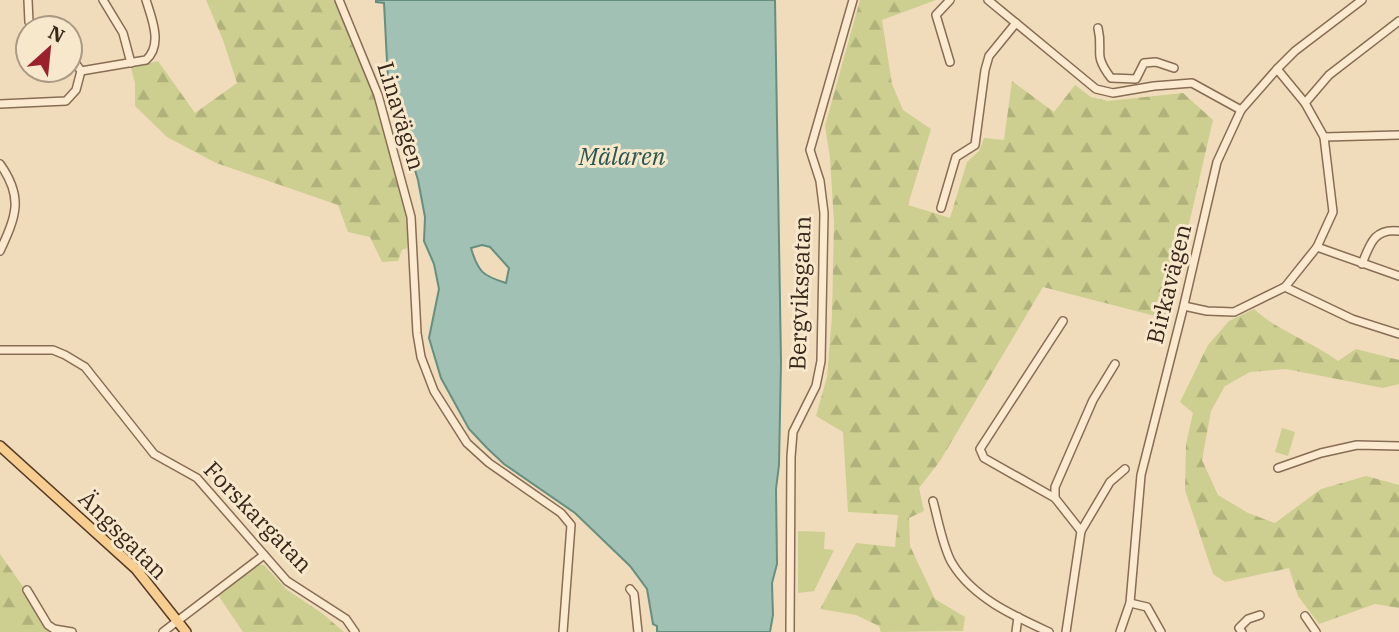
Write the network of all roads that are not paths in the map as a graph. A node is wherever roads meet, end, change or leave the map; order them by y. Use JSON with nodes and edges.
{"nodes":[{"id":1,"x":103,"y":0,"type":"edge"},
{"id":2,"x":146,"y":0,"type":"edge"},
{"id":3,"x":339,"y":0,"type":"edge"},
{"id":4,"x":853,"y":0,"type":"edge"},
{"id":5,"x":950,"y":0,"type":"edge"},
{"id":6,"x":988,"y":0,"type":"edge"},
{"id":7,"x":1346,"y":0,"type":"edge"},
{"id":8,"x":1362,"y":0,"type":"edge"},
{"id":9,"x":997,"y":3,"type":"edge"},
{"id":10,"x":1350,"y":9,"type":"junction"},
{"id":11,"x":1399,"y":20,"type":"edge"},
{"id":12,"x":1016,"y":23,"type":"junction"},
{"id":13,"x":1098,"y":28,"type":"dead end"},
{"id":14,"x":950,"y":62,"type":"dead end"},
{"id":15,"x":131,"y":64,"type":"junction"},
{"id":16,"x":1174,"y":68,"type":"dead end"},
{"id":17,"x":1277,"y":69,"type":"junction"},
{"id":18,"x":84,"y":71,"type":"edge"},
{"id":19,"x":78,"y":84,"type":"edge"},
{"id":20,"x":1305,"y":103,"type":"junction"},
{"id":21,"x":0,"y":104,"type":"edge"},
{"id":22,"x":1241,"y":110,"type":"junction"},
{"id":23,"x":1399,"y":135,"type":"edge"},
{"id":24,"x":1324,"y":137,"type":"junction"},
{"id":25,"x":0,"y":164,"type":"edge"},
{"id":26,"x":941,"y":208,"type":"dead end"},
{"id":27,"x":1399,"y":231,"type":"edge"},
{"id":28,"x":1318,"y":247,"type":"junction"},
{"id":29,"x":0,"y":251,"type":"edge"},
{"id":30,"x":1362,"y":264,"type":"junction"},
{"id":31,"x":1399,"y":276,"type":"edge"},
{"id":32,"x":1285,"y":287,"type":"junction"},
{"id":33,"x":1184,"y":306,"type":"junction"},
{"id":34,"x":1063,"y":320,"type":"dead end"},
{"id":35,"x":1399,"y":334,"type":"edge"},
{"id":36,"x":0,"y":350,"type":"edge"},
{"id":37,"x":1115,"y":364,"type":"dead end"},
{"id":38,"x":1399,"y":446,"type":"edge"},
{"id":39,"x":0,"y":449,"type":"edge"},
{"id":40,"x":1278,"y":468,"type":"dead end"},
{"id":41,"x":1125,"y":469,"type":"dead end"},
{"id":42,"x":1055,"y":498,"type":"junction"},
{"id":43,"x":933,"y":501,"type":"dead end"},
{"id":44,"x":1081,"y":531,"type":"junction"},
{"id":45,"x":264,"y":555,"type":"junction"},
{"id":46,"x":630,"y":589,"type":"dead end"},
{"id":47,"x":27,"y":590,"type":"dead end"},
{"id":48,"x":1130,"y":603,"type":"junction"},
{"id":49,"x":1260,"y":615,"type":"dead end"},
{"id":50,"x":1305,"y":616,"type":"dead end"},
{"id":51,"x":1018,"y":617,"type":"junction"},
{"id":52,"x":177,"y":620,"type":"junction"},
{"id":53,"x":1238,"y":630,"type":"edge"},
{"id":54,"x":72,"y":632,"type":"edge"},
{"id":55,"x":163,"y":632,"type":"edge"},
{"id":56,"x":186,"y":632,"type":"edge"},
{"id":57,"x":355,"y":632,"type":"edge"},
{"id":58,"x":563,"y":632,"type":"edge"},
{"id":59,"x":638,"y":632,"type":"edge"},
{"id":60,"x":790,"y":632,"type":"edge"},
{"id":61,"x":1016,"y":632,"type":"edge"},
{"id":62,"x":1049,"y":632,"type":"edge"},
{"id":63,"x":1066,"y":632,"type":"edge"},
{"id":64,"x":1120,"y":632,"type":"edge"},
{"id":65,"x":1161,"y":632,"type":"edge"},
{"id":66,"x":1316,"y":632,"type":"edge"}],
"edges":[{"from":1,"to":15,"type":"street"},
{"from":2,"to":15,"type":"street"},
{"from":3,"to":58,"type":"street","name":"Linavägen"},
{"from":4,"to":60,"type":"street","name":"Bergviksgatan"},
{"from":5,"to":14,"type":"street"},
{"from":6,"to":9,"type":"street"},
{"from":7,"to":10,"type":"street"},
{"from":8,"to":10,"type":"street","name":"Birkavägen"},
{"from":9,"to":12,"type":"street"},
{"from":10,"to":17,"type":"street","name":"Birkavägen"},
{"from":11,"to":20,"type":"street"},
{"from":12,"to":22,"type":"street"},
{"from":12,"to":26,"type":"street"},
{"from":13,"to":16,"type":"street"},
{"from":15,"to":18,"type":"street"},
{"from":17,"to":20,"type":"street"},
{"from":17,"to":22,"type":"street","name":"Birkavägen"},
{"from":19,"to":21,"type":"street"},
{"from":20,"to":24,"type":"street"},
{"from":22,"to":33,"type":"street","name":"Birkavägen"},
{"from":23,"to":24,"type":"street"},
{"from":24,"to":28,"type":"street"},
{"from":25,"to":29,"type":"street"},
{"from":27,"to":30,"type":"street"},
{"from":28,"to":30,"type":"street"},
{"from":28,"to":32,"type":"street"},
{"from":30,"to":31,"type":"street"},
{"from":32,"to":33,"type":"street"},
{"from":32,"to":35,"type":"street"},
{"from":33,"to":48,"type":"street","name":"Birkavägen"},
{"from":34,"to":42,"type":"street"},
{"from":36,"to":45,"type":"street","name":"Forskargatan"},
{"from":37,"to":42,"type":"street"},
{"from":38,"to":40,"type":"street"},
{"from":39,"to":52,"type":"main road","name":"Ängsgatan"},
{"from":41,"to":44,"type":"street"},
{"from":42,"to":44,"type":"street"},
{"from":43,"to":51,"type":"street"},
{"from":44,"to":63,"type":"street"},
{"from":45,"to":52,"type":"street"},
{"from":45,"to":57,"type":"street","name":"Forskargatan"},
{"from":46,"to":59,"type":"street"},
{"from":47,"to":54,"type":"street"},
{"from":48,"to":64,"type":"street","name":"Birkavägen"},
{"from":48,"to":65,"type":"street"},
{"from":49,"to":53,"type":"street"},
{"from":50,"to":66,"type":"street"},
{"from":51,"to":61,"type":"street"},
{"from":51,"to":62,"type":"street"},
{"from":52,"to":55,"type":"street"},
{"from":52,"to":56,"type":"main road","name":"Ängsgatan"}]}
